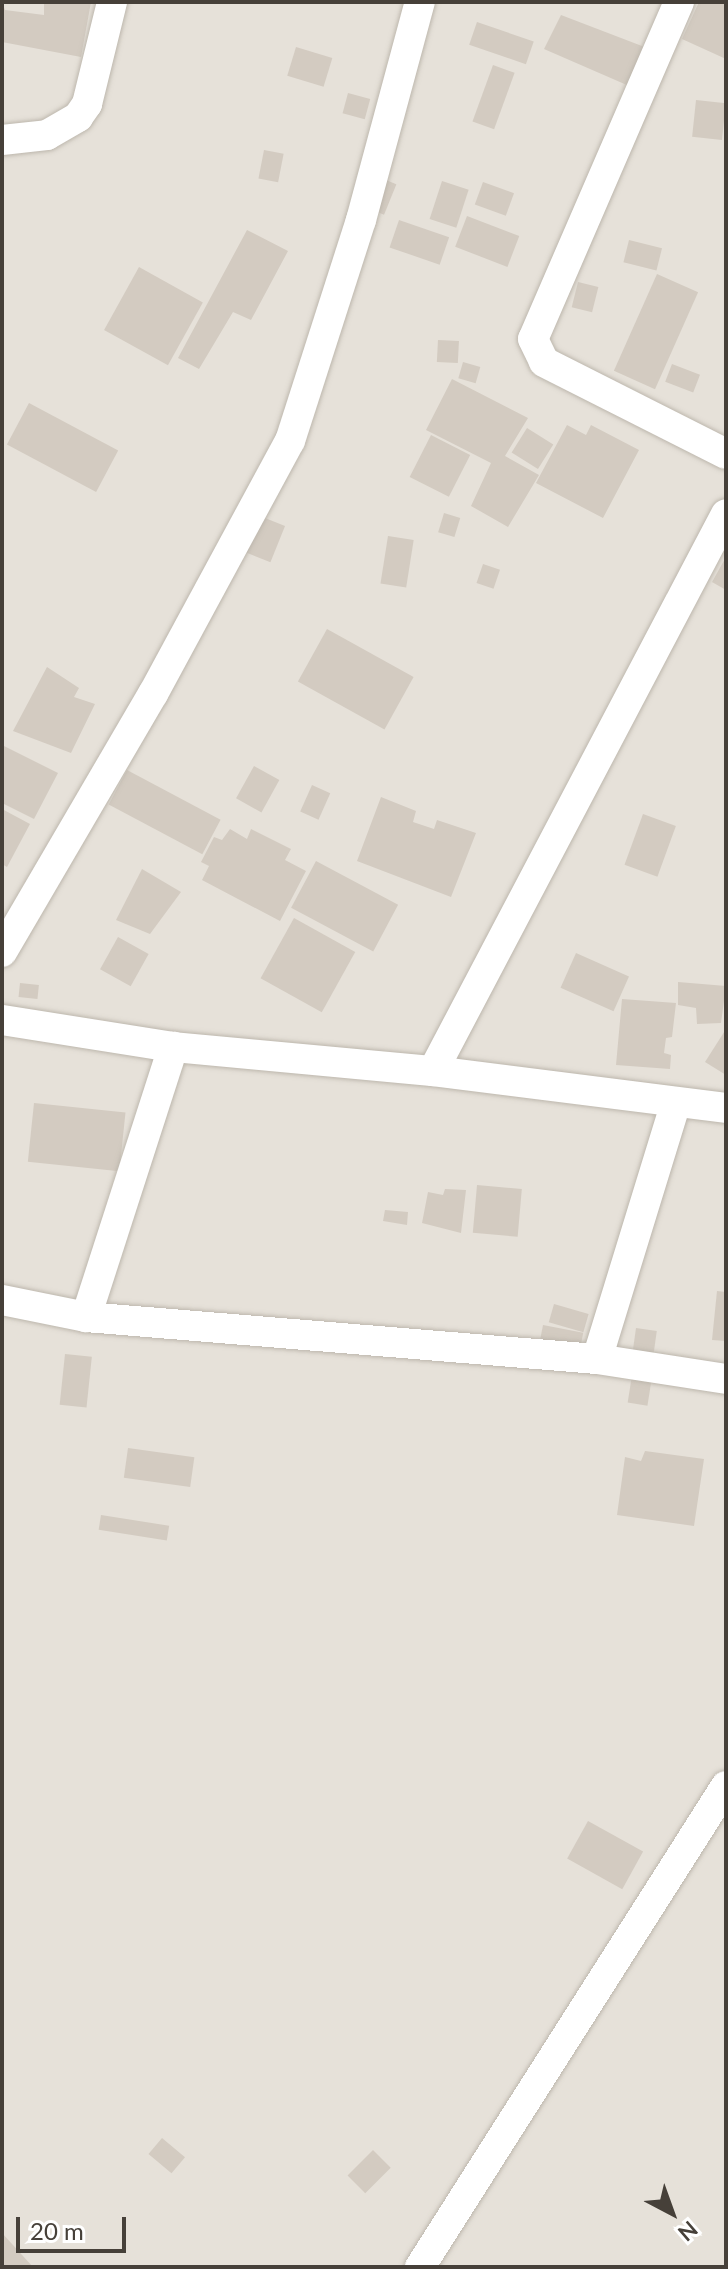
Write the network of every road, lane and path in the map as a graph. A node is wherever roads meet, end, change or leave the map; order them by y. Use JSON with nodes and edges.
{"nodes":[{"id":1,"x":112,"y":2,"type":"edge"},
{"id":2,"x":420,"y":2,"type":"edge"},
{"id":3,"x":679,"y":2,"type":"edge"},
{"id":4,"x":2,"y":140,"type":"edge"},
{"id":5,"x":726,"y":454,"type":"edge"},
{"id":6,"x":726,"y":514,"type":"edge"},
{"id":7,"x":2,"y":952,"type":"edge"},
{"id":8,"x":2,"y":1020,"type":"edge"},
{"id":9,"x":173,"y":1047,"type":"junction"},
{"id":10,"x":433,"y":1071,"type":"junction"},
{"id":11,"x":675,"y":1105,"type":"junction"},
{"id":12,"x":726,"y":1108,"type":"edge"},
{"id":13,"x":2,"y":1300,"type":"edge"},
{"id":14,"x":86,"y":1317,"type":"junction"},
{"id":15,"x":597,"y":1359,"type":"junction"},
{"id":16,"x":726,"y":1379,"type":"edge"},
{"id":17,"x":726,"y":1786,"type":"edge"},
{"id":18,"x":420,"y":2267,"type":"edge"}],
"edges":[{"from":1,"to":4,"type":"street"},
{"from":2,"to":7,"type":"street"},
{"from":3,"to":5,"type":"street"},
{"from":6,"to":10,"type":"street"},
{"from":8,"to":9,"type":"street"},
{"from":9,"to":10,"type":"street"},
{"from":9,"to":14,"type":"street"},
{"from":10,"to":11,"type":"street"},
{"from":11,"to":12,"type":"street"},
{"from":11,"to":15,"type":"street"},
{"from":13,"to":14,"type":"street"},
{"from":14,"to":15,"type":"street"},
{"from":15,"to":16,"type":"street"},
{"from":17,"to":18,"type":"street"}]}
